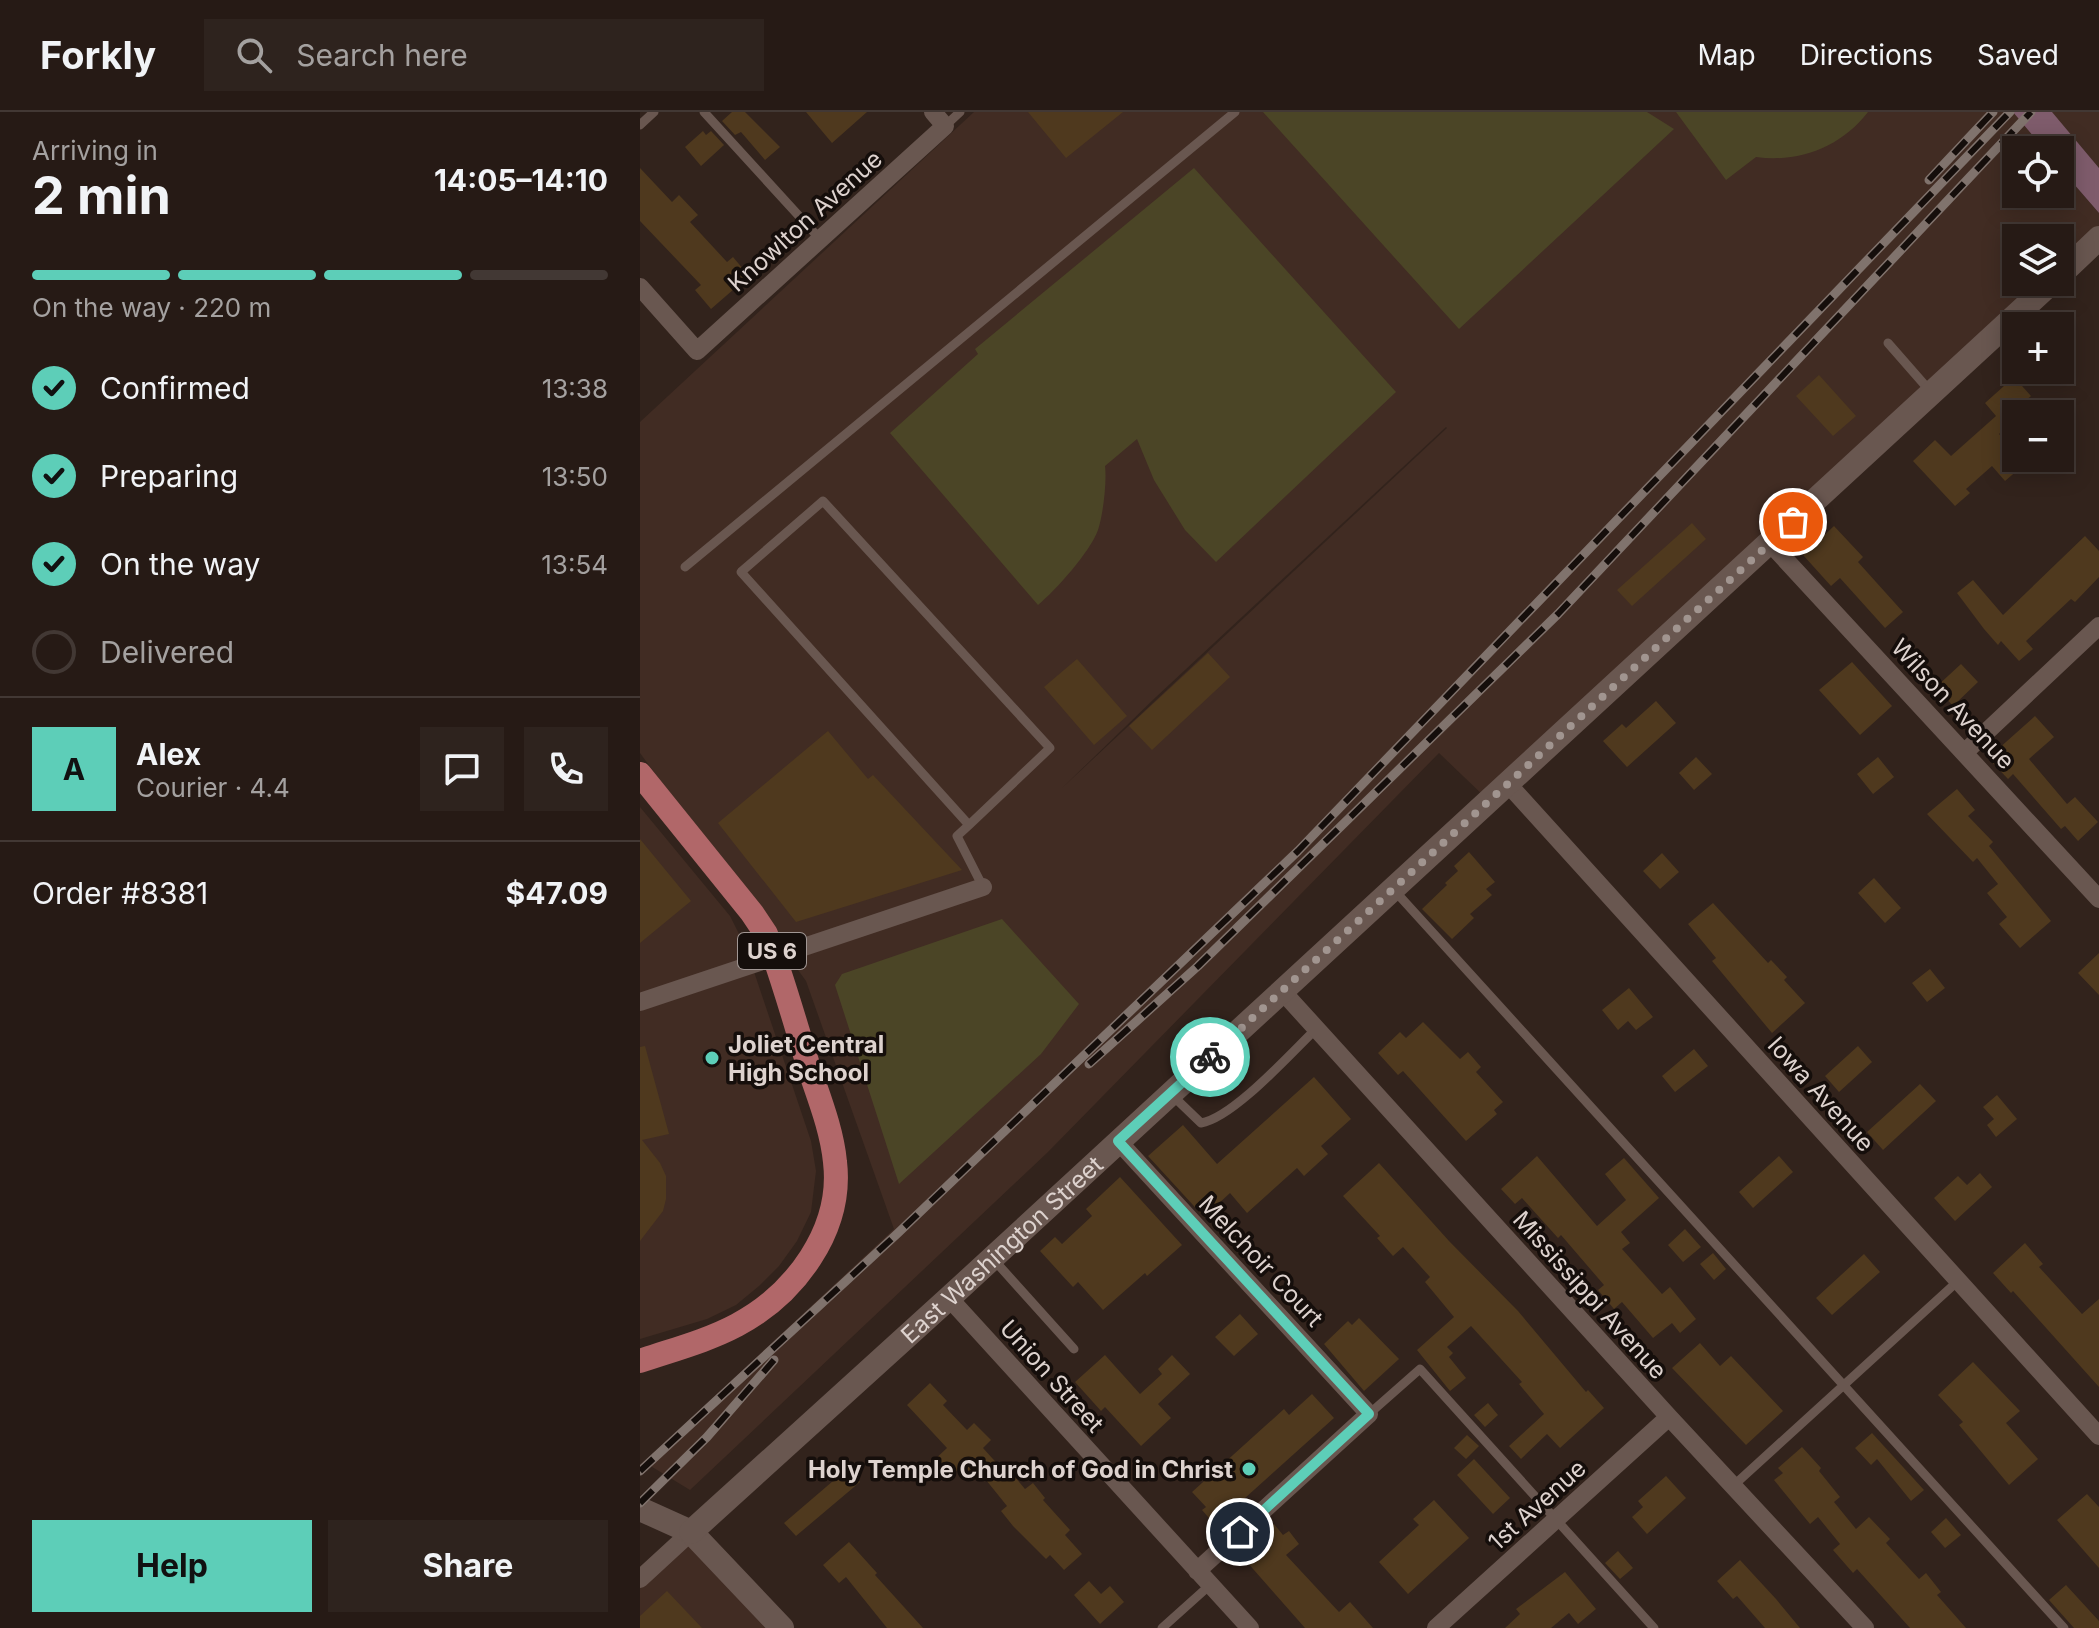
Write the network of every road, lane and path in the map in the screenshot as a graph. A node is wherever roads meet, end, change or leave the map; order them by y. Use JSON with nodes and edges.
{"nodes":[{"id":1,"x":654,"y":112,"type":"edge"},
{"id":2,"x":704,"y":112,"type":"edge"},
{"id":3,"x":960,"y":112,"type":"edge"},
{"id":4,"x":1235,"y":112,"type":"edge"},
{"id":5,"x":939,"y":119,"type":"edge"},
{"id":6,"x":640,"y":125,"type":"edge"},
{"id":7,"x":820,"y":239,"type":"junction"},
{"id":8,"x":2097,"y":240,"type":"edge"},
{"id":9,"x":2074,"y":262,"type":"edge"},
{"id":10,"x":640,"y":287,"type":"edge"},
{"id":11,"x":2037,"y":296,"type":"edge"},
{"id":12,"x":1888,"y":343,"type":"dead end"},
{"id":13,"x":1932,"y":393,"type":"junction"},
{"id":14,"x":1770,"y":543,"type":"junction"},
{"id":15,"x":685,"y":567,"type":"dead end"},
{"id":16,"x":2099,"y":626,"type":"edge"},
{"id":17,"x":1965,"y":752,"type":"junction"},
{"id":18,"x":640,"y":774,"type":"edge"},
{"id":19,"x":1508,"y":784,"type":"junction"},
{"id":20,"x":969,"y":825,"type":"junction"},
{"id":21,"x":983,"y":887,"type":"joint"},
{"id":22,"x":1394,"y":890,"type":"junction"},
{"id":23,"x":2099,"y":899,"type":"edge"},
{"id":24,"x":774,"y":956,"type":"junction"},
{"id":25,"x":1283,"y":992,"type":"junction"},
{"id":26,"x":640,"y":1002,"type":"edge"},
{"id":27,"x":1316,"y":1029,"type":"junction"},
{"id":28,"x":1170,"y":1094,"type":"junction"},
{"id":29,"x":1118,"y":1141,"type":"junction"},
{"id":30,"x":992,"y":1258,"type":"junction"},
{"id":31,"x":1958,"y":1281,"type":"junction"},
{"id":32,"x":949,"y":1298,"type":"junction"},
{"id":33,"x":1074,"y":1349,"type":"dead end"},
{"id":34,"x":640,"y":1361,"type":"edge"},
{"id":35,"x":1844,"y":1385,"type":"junction"},
{"id":36,"x":1369,"y":1414,"type":"junction"},
{"id":37,"x":1669,"y":1417,"type":"junction"},
{"id":38,"x":2099,"y":1436,"type":"edge"},
{"id":39,"x":1733,"y":1486,"type":"junction"},
{"id":40,"x":640,"y":1509,"type":"edge"},
{"id":41,"x":1556,"y":1521,"type":"junction"},
{"id":42,"x":691,"y":1532,"type":"junction"},
{"id":43,"x":1197,"y":1571,"type":"junction"},
{"id":44,"x":640,"y":1579,"type":"edge"},
{"id":45,"x":1210,"y":1585,"type":"junction"},
{"id":46,"x":782,"y":1628,"type":"edge"},
{"id":47,"x":1162,"y":1628,"type":"edge"},
{"id":48,"x":1250,"y":1628,"type":"edge"},
{"id":49,"x":1436,"y":1628,"type":"edge"},
{"id":50,"x":1654,"y":1628,"type":"edge"},
{"id":51,"x":1865,"y":1628,"type":"edge"},
{"id":52,"x":2064,"y":1628,"type":"edge"}],
"edges":[{"from":1,"to":6,"type":"lane"},
{"from":2,"to":7,"type":"lane"},
{"from":3,"to":5,"type":"lane"},
{"from":4,"to":15,"type":"lane"},
{"from":5,"to":7,"type":"street","name":"Knowlton Avenue"},
{"from":7,"to":10,"type":"street","name":"Knowlton Avenue"},
{"from":8,"to":9,"type":"street"},
{"from":11,"to":13,"type":"street","name":"East Washington Street"},
{"from":12,"to":13,"type":"lane"},
{"from":13,"to":14,"type":"street","name":"East Washington Street"},
{"from":14,"to":17,"type":"street","name":"Wilson Avenue"},
{"from":14,"to":19,"type":"street","name":"East Washington Street"},
{"from":16,"to":17,"type":"street"},
{"from":17,"to":23,"type":"street","name":"Wilson Avenue"},
{"from":18,"to":24,"type":"main road","number":"US 6"},
{"from":19,"to":22,"type":"street","name":"East Washington Street"},
{"from":19,"to":31,"type":"street","name":"Iowa Avenue"},
{"from":20,"to":20,"type":"lane"},
{"from":20,"to":21,"type":"lane"},
{"from":21,"to":24,"type":"street"},
{"from":22,"to":25,"type":"street","name":"East Washington Street"},
{"from":22,"to":35,"type":"lane"},
{"from":24,"to":26,"type":"street"},
{"from":24,"to":34,"type":"main road","number":"US 6"},
{"from":25,"to":27,"type":"street","name":"Mississippi Avenue"},
{"from":25,"to":28,"type":"street","name":"East Washington Street"},
{"from":27,"to":28,"type":"lane"},
{"from":27,"to":37,"type":"street","name":"Mississippi Avenue"},
{"from":28,"to":29,"type":"street","name":"East Washington Street"},
{"from":29,"to":30,"type":"street","name":"East Washington Street"},
{"from":29,"to":36,"type":"street","name":"Melchoir Court"},
{"from":30,"to":32,"type":"street","name":"East Washington Street"},
{"from":30,"to":33,"type":"lane"},
{"from":31,"to":35,"type":"lane"},
{"from":31,"to":38,"type":"street","name":"Iowa Avenue"},
{"from":32,"to":42,"type":"street","name":"East Washington Street"},
{"from":32,"to":43,"type":"street","name":"Union Street"},
{"from":35,"to":39,"type":"lane"},
{"from":35,"to":52,"type":"lane"},
{"from":36,"to":41,"type":"lane"},
{"from":36,"to":43,"type":"street"},
{"from":37,"to":39,"type":"street","name":"Mississippi Avenue"},
{"from":37,"to":41,"type":"street","name":"1st Avenue"},
{"from":39,"to":51,"type":"street","name":"Mississippi Avenue"},
{"from":40,"to":42,"type":"street"},
{"from":41,"to":49,"type":"street","name":"1st Avenue"},
{"from":41,"to":50,"type":"lane"},
{"from":42,"to":44,"type":"street"},
{"from":42,"to":46,"type":"street"},
{"from":43,"to":45,"type":"street","name":"Union Street"},
{"from":45,"to":47,"type":"lane"},
{"from":45,"to":48,"type":"street","name":"Union Street"}]}
